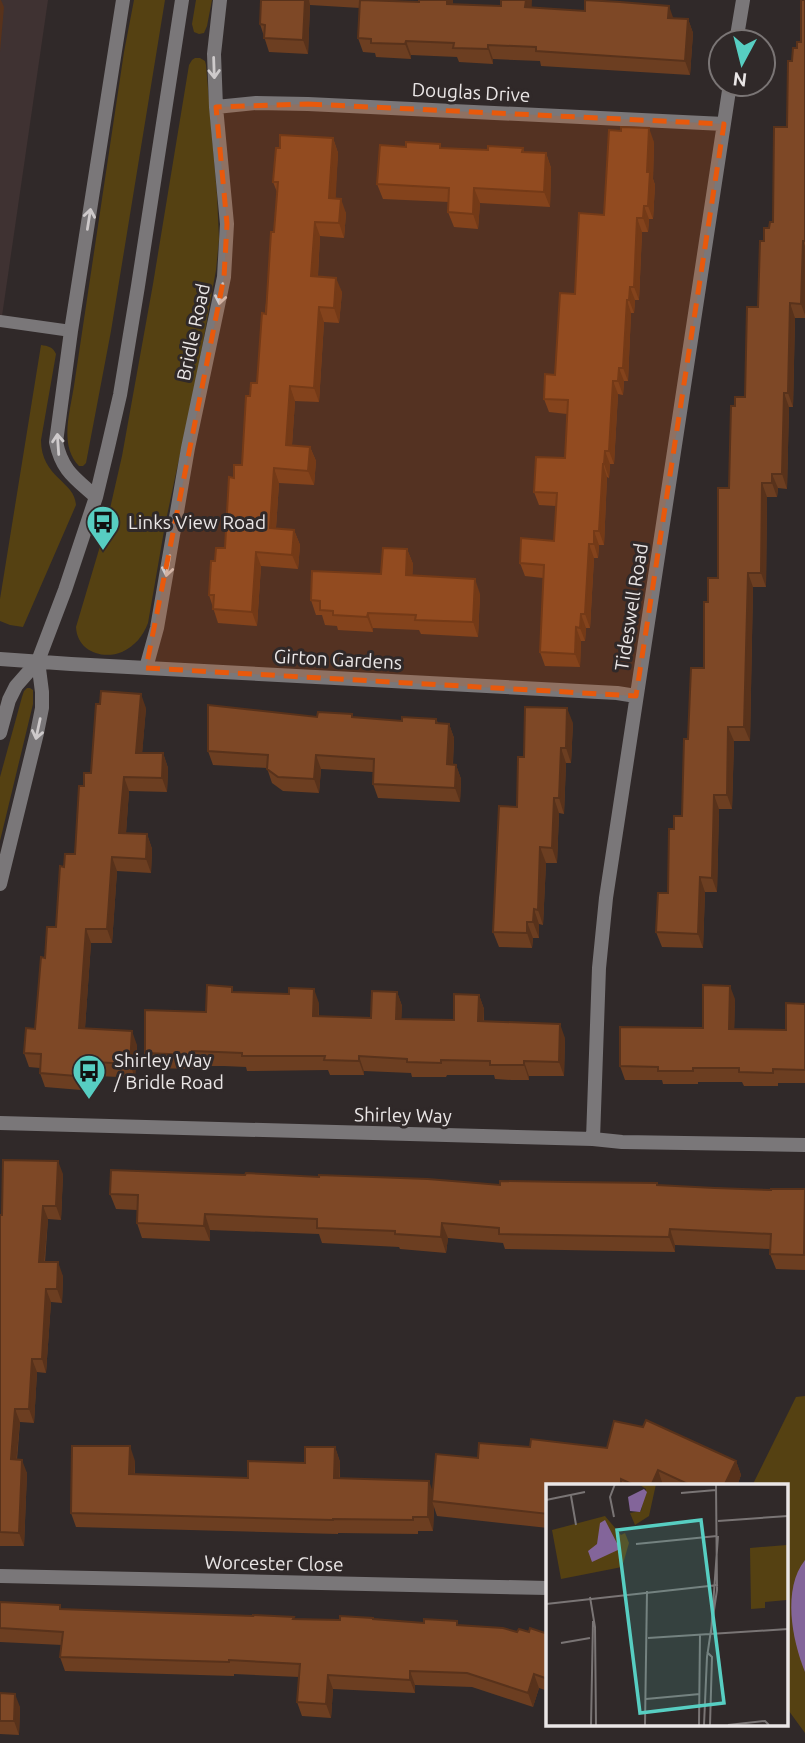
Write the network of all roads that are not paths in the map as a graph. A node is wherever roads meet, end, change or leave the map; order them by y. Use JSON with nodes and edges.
{"nodes":[{"id":1,"x":124,"y":0,"type":"edge"},
{"id":2,"x":183,"y":0,"type":"edge"},
{"id":3,"x":220,"y":0,"type":"edge"},
{"id":4,"x":743,"y":0,"type":"edge"},
{"id":5,"x":738,"y":28,"type":"edge"},
{"id":6,"x":728,"y":98,"type":"edge"},
{"id":7,"x":216,"y":107,"type":"junction"},
{"id":8,"x":724,"y":124,"type":"junction"},
{"id":9,"x":0,"y":321,"type":"edge"},
{"id":10,"x":71,"y":331,"type":"junction"},
{"id":11,"x":96,"y":497,"type":"junction"},
{"id":12,"x":0,"y":659,"type":"edge"},
{"id":13,"x":38,"y":661,"type":"junction"},
{"id":14,"x":146,"y":668,"type":"junction"},
{"id":15,"x":636,"y":696,"type":"junction"},
{"id":16,"x":0,"y":733,"type":"edge"},
{"id":17,"x":0,"y":884,"type":"edge"},
{"id":18,"x":0,"y":1123,"type":"edge"},
{"id":19,"x":593,"y":1139,"type":"junction"},
{"id":20,"x":805,"y":1145,"type":"edge"},
{"id":21,"x":0,"y":1576,"type":"edge"},
{"id":22,"x":546,"y":1588,"type":"edge"}],
"edges":[{"from":10,"to":1,"type":"street","one_way":true},
{"from":2,"to":11,"type":"street"},
{"from":3,"to":7,"type":"street","name":"Bridle Road","one_way":true},
{"from":4,"to":5,"type":"street"},
{"from":6,"to":8,"type":"street","name":"Tideswell Road"},
{"from":7,"to":8,"type":"street","name":"Douglas Drive"},
{"from":7,"to":14,"type":"street","name":"Bridle Road","one_way":true},
{"from":8,"to":15,"type":"street","name":"Tideswell Road"},
{"from":9,"to":10,"type":"lane"},
{"from":11,"to":10,"type":"street","one_way":true},
{"from":11,"to":13,"type":"street"},
{"from":12,"to":13,"type":"street"},
{"from":13,"to":14,"type":"street","name":"Girton Gardens"},
{"from":13,"to":16,"type":"street"},
{"from":13,"to":17,"type":"street","one_way":true},
{"from":14,"to":15,"type":"street","name":"Girton Gardens"},
{"from":15,"to":19,"type":"street","name":"Tideswell Road"},
{"from":18,"to":19,"type":"street","name":"Shirley Way"},
{"from":19,"to":20,"type":"street","name":"Shirley Way"},
{"from":21,"to":22,"type":"street","name":"Worcester Close"}]}
